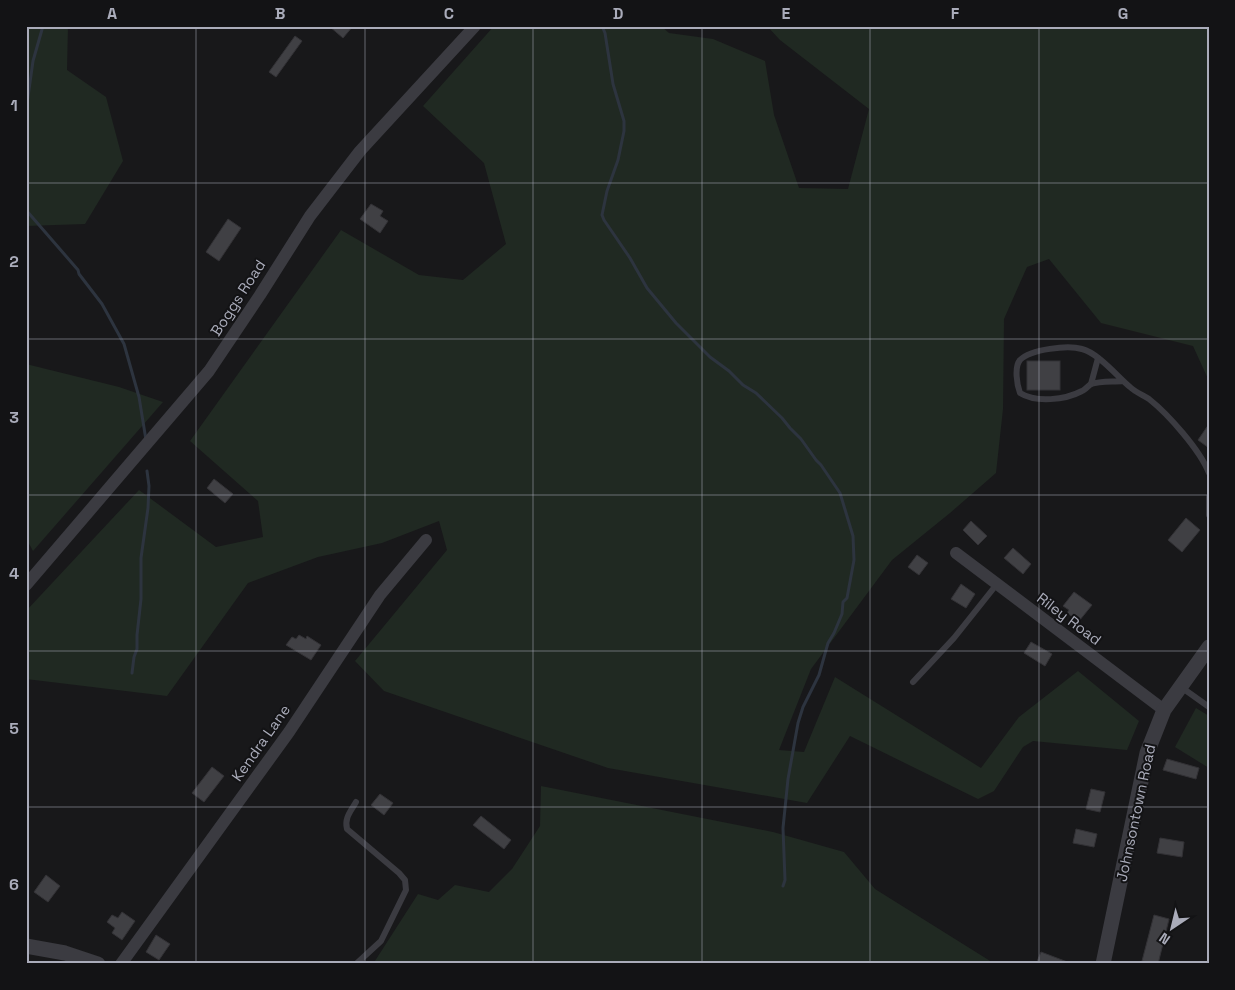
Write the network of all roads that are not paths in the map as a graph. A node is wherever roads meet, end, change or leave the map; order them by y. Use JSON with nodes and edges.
{"nodes":[{"id":1,"x":474,"y":26,"type":"edge"},
{"id":2,"x":1098,"y":358,"type":"junction"},
{"id":3,"x":1123,"y":381,"type":"junction"},
{"id":4,"x":1091,"y":384,"type":"junction"},
{"id":5,"x":1209,"y":472,"type":"edge"},
{"id":6,"x":1209,"y":497,"type":"edge"},
{"id":7,"x":1209,"y":515,"type":"edge"},
{"id":8,"x":426,"y":540,"type":"dead end"},
{"id":9,"x":956,"y":553,"type":"dead end"},
{"id":10,"x":997,"y":584,"type":"junction"},
{"id":11,"x":26,"y":585,"type":"edge"},
{"id":12,"x":1209,"y":647,"type":"edge"},
{"id":13,"x":913,"y":682,"type":"dead end"},
{"id":14,"x":1180,"y":687,"type":"junction"},
{"id":15,"x":1209,"y":707,"type":"edge"},
{"id":16,"x":1164,"y":710,"type":"junction"},
{"id":17,"x":356,"y":802,"type":"dead end"},
{"id":18,"x":26,"y":946,"type":"edge"},
{"id":19,"x":98,"y":964,"type":"edge"},
{"id":20,"x":121,"y":964,"type":"edge"},
{"id":21,"x":356,"y":964,"type":"edge"},
{"id":22,"x":1103,"y":964,"type":"edge"}],
"edges":[{"from":1,"to":11,"type":"street","name":"Boggs Road"},
{"from":2,"to":3,"type":"lane"},
{"from":2,"to":4,"type":"lane"},
{"from":2,"to":4,"type":"lane"},
{"from":3,"to":4,"type":"lane"},
{"from":3,"to":5,"type":"lane"},
{"from":6,"to":7,"type":"lane"},
{"from":8,"to":20,"type":"street","name":"Kendra Lane"},
{"from":9,"to":10,"type":"street","name":"Riley Road"},
{"from":10,"to":13,"type":"lane"},
{"from":10,"to":16,"type":"street","name":"Riley Road"},
{"from":12,"to":14,"type":"street","name":"Johnsontown Road"},
{"from":14,"to":15,"type":"lane"},
{"from":14,"to":16,"type":"street","name":"Johnsontown Road"},
{"from":16,"to":22,"type":"street","name":"Johnsontown Road"},
{"from":17,"to":21,"type":"lane"},
{"from":18,"to":19,"type":"street"}]}
